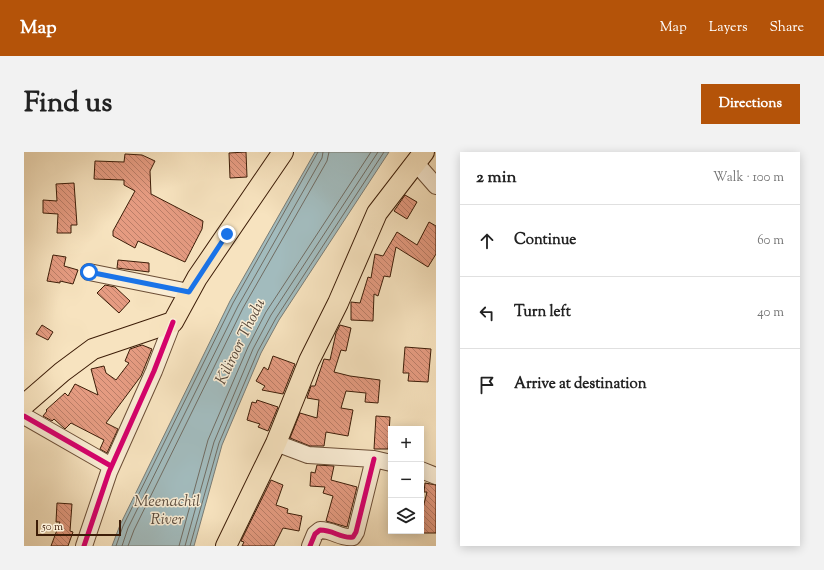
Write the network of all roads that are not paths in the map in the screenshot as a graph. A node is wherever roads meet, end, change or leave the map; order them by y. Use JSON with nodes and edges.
{"nodes":[{"id":1,"x":283,"y":152,"type":"edge"},
{"id":2,"x":419,"y":157,"type":"edge"},
{"id":3,"x":436,"y":186,"type":"edge"},
{"id":4,"x":89,"y":272,"type":"dead end"},
{"id":5,"x":189,"y":292,"type":"junction"},
{"id":6,"x":173,"y":322,"type":"junction"},
{"id":7,"x":24,"y":405,"type":"edge"},
{"id":8,"x":24,"y":416,"type":"edge"},
{"id":9,"x":276,"y":443,"type":"junction"},
{"id":10,"x":374,"y":459,"type":"junction"},
{"id":11,"x":388,"y":462,"type":"edge"},
{"id":12,"x":111,"y":466,"type":"junction"},
{"id":13,"x":424,"y":471,"type":"edge"},
{"id":14,"x":436,"y":476,"type":"edge"},
{"id":15,"x":84,"y":546,"type":"edge"},
{"id":16,"x":226,"y":546,"type":"edge"},
{"id":17,"x":310,"y":546,"type":"edge"}],
"edges":[{"from":1,"to":5,"type":"main road"},
{"from":2,"to":3,"type":"street"},
{"from":2,"to":9,"type":"main road"},
{"from":4,"to":5,"type":"street"},
{"from":5,"to":6,"type":"main road"},
{"from":6,"to":7,"type":"main road"},
{"from":6,"to":12,"type":"street"},
{"from":8,"to":12,"type":"street"},
{"from":9,"to":10,"type":"street"},
{"from":9,"to":16,"type":"main road"},
{"from":10,"to":11,"type":"street"},
{"from":10,"to":17,"type":"street"},
{"from":12,"to":15,"type":"street"},
{"from":13,"to":14,"type":"street"}]}
